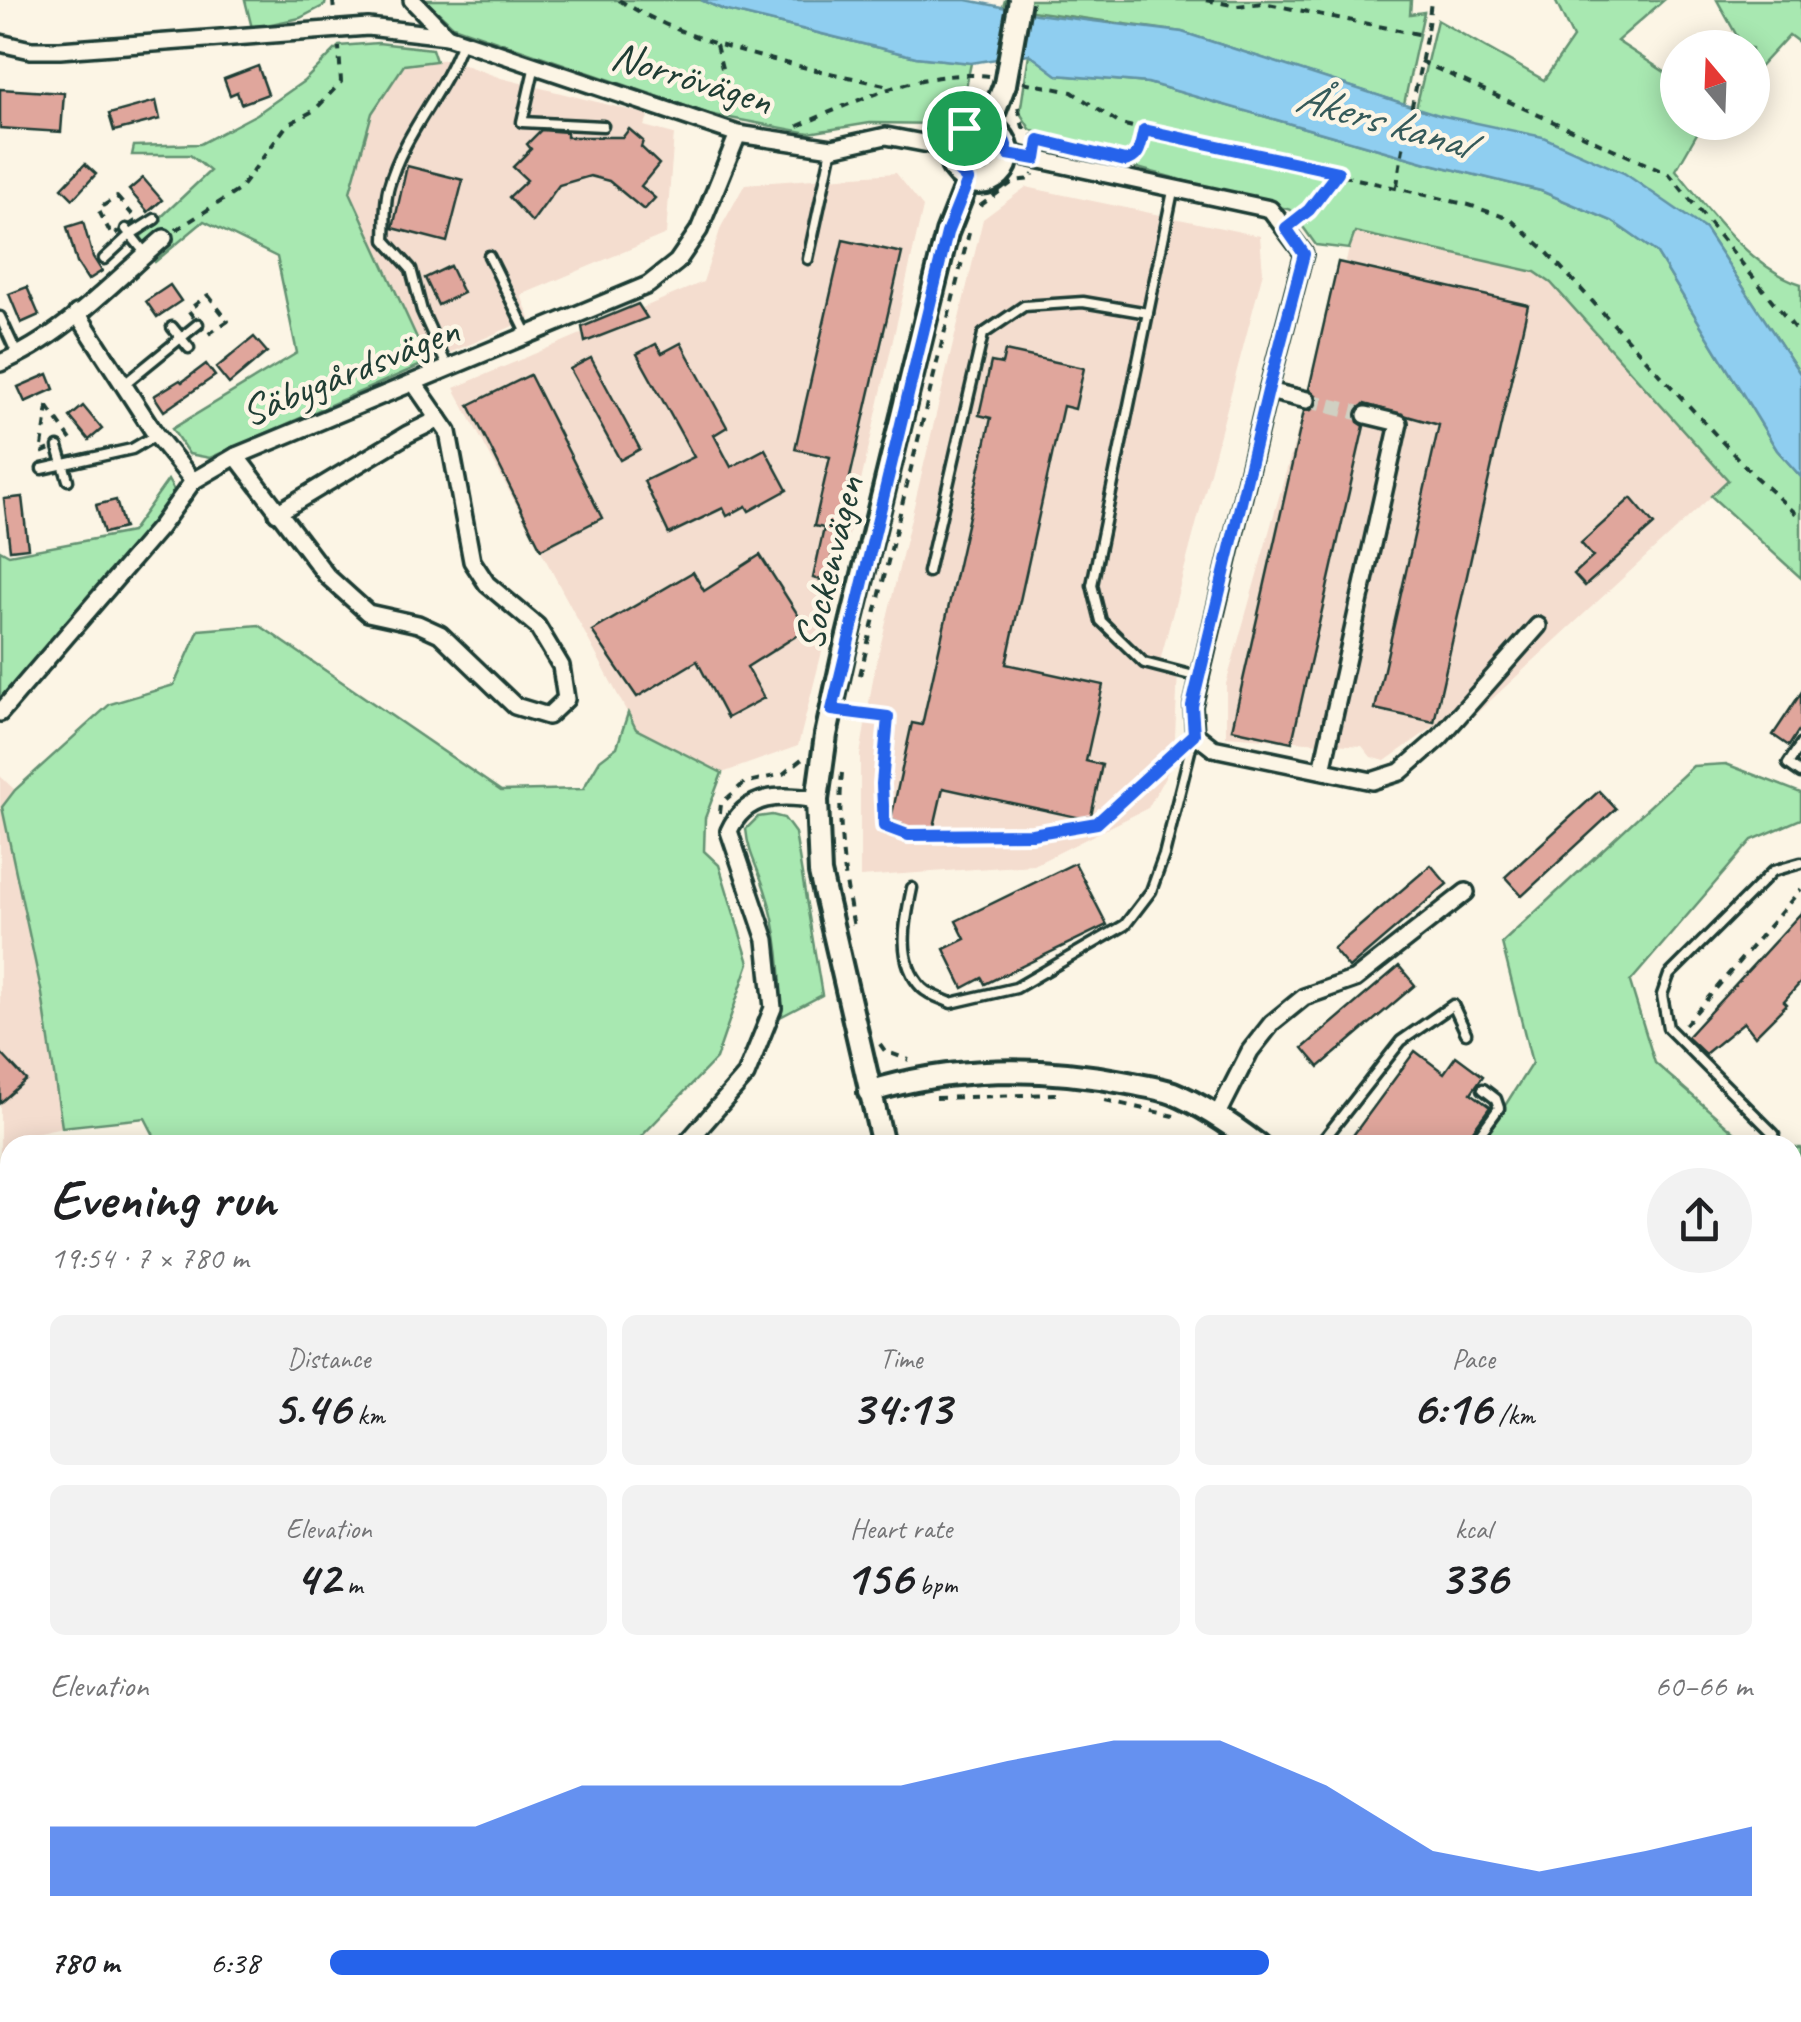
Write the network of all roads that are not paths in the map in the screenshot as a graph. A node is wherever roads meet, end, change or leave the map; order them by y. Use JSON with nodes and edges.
{"nodes":[{"id":1,"x":412,"y":0,"type":"edge"},
{"id":2,"x":1020,"y":0,"type":"edge"},
{"id":3,"x":455,"y":39,"type":"junction"},
{"id":4,"x":0,"y":43,"type":"edge"},
{"id":5,"x":535,"y":65,"type":"junction"},
{"id":6,"x":603,"y":126,"type":"dead end"},
{"id":7,"x":989,"y":126,"type":"junction"},
{"id":8,"x":738,"y":134,"type":"junction"},
{"id":9,"x":832,"y":148,"type":"junction"},
{"id":10,"x":950,"y":148,"type":"junction"},
{"id":11,"x":1008,"y":154,"type":"junction"},
{"id":12,"x":968,"y":180,"type":"junction"},
{"id":13,"x":1173,"y":191,"type":"junction"},
{"id":14,"x":156,"y":220,"type":"dead end"},
{"id":15,"x":128,"y":231,"type":"junction"},
{"id":16,"x":164,"y":238,"type":"road end"},
{"id":17,"x":146,"y":254,"type":"junction"},
{"id":18,"x":489,"y":256,"type":"dead end"},
{"id":19,"x":104,"y":259,"type":"dead end"},
{"id":20,"x":808,"y":259,"type":"dead end"},
{"id":21,"x":77,"y":313,"type":"junction"},
{"id":22,"x":1148,"y":314,"type":"junction"},
{"id":23,"x":0,"y":317,"type":"edge"},
{"id":24,"x":198,"y":324,"type":"dead end"},
{"id":25,"x":172,"y":327,"type":"dead end"},
{"id":26,"x":528,"y":336,"type":"junction"},
{"id":27,"x":181,"y":338,"type":"junction"},
{"id":28,"x":189,"y":348,"type":"dead end"},
{"id":29,"x":18,"y":356,"type":"junction"},
{"id":30,"x":0,"y":363,"type":"edge"},
{"id":31,"x":448,"y":368,"type":"junction"},
{"id":32,"x":414,"y":383,"type":"junction"},
{"id":33,"x":123,"y":385,"type":"junction"},
{"id":34,"x":1268,"y":391,"type":"junction"},
{"id":35,"x":1306,"y":400,"type":"tunnel mouth"},
{"id":36,"x":1366,"y":414,"type":"tunnel mouth"},
{"id":37,"x":440,"y":420,"type":"junction"},
{"id":38,"x":156,"y":435,"type":"junction"},
{"id":39,"x":58,"y":447,"type":"road end"},
{"id":40,"x":236,"y":456,"type":"junction"},
{"id":41,"x":63,"y":464,"type":"junction"},
{"id":42,"x":42,"y":470,"type":"dead end"},
{"id":43,"x":68,"y":480,"type":"dead end"},
{"id":44,"x":194,"y":481,"type":"junction"},
{"id":45,"x":277,"y":512,"type":"junction"},
{"id":46,"x":928,"y":572,"type":"dead end"},
{"id":47,"x":1538,"y":626,"type":"dead end"},
{"id":48,"x":1200,"y":678,"type":"junction"},
{"id":49,"x":832,"y":710,"type":"junction"},
{"id":50,"x":0,"y":713,"type":"edge"},
{"id":51,"x":1194,"y":734,"type":"junction"},
{"id":52,"x":1801,"y":744,"type":"edge"},
{"id":53,"x":1322,"y":770,"type":"junction"},
{"id":54,"x":1801,"y":774,"type":"edge"},
{"id":55,"x":817,"y":800,"type":"junction"},
{"id":56,"x":1801,"y":863,"type":"edge"},
{"id":57,"x":912,"y":888,"type":"dead end"},
{"id":58,"x":1466,"y":892,"type":"dead end"},
{"id":59,"x":1466,"y":1033,"type":"dead end"},
{"id":60,"x":1483,"y":1089,"type":"dead end"},
{"id":61,"x":870,"y":1092,"type":"junction"},
{"id":62,"x":1216,"y":1118,"type":"junction"},
{"id":63,"x":1774,"y":1134,"type":"dead end"},
{"id":64,"x":695,"y":1135,"type":"edge"},
{"id":65,"x":881,"y":1135,"type":"edge"},
{"id":66,"x":1242,"y":1135,"type":"edge"},
{"id":67,"x":1327,"y":1135,"type":"edge"},
{"id":68,"x":1479,"y":1135,"type":"edge"}],
"edges":[{"from":1,"to":3,"type":"street"},
{"from":2,"to":7,"type":"street","bridge":true},
{"from":3,"to":4,"type":"street","name":"Norrövägen"},
{"from":3,"to":5,"type":"street","name":"Norrövägen"},
{"from":3,"to":31,"type":"lane"},
{"from":5,"to":6,"type":"lane"},
{"from":5,"to":8,"type":"street","name":"Norrövägen"},
{"from":7,"to":10,"type":"street"},
{"from":7,"to":11,"type":"street"},
{"from":8,"to":9,"type":"street","name":"Norrövägen"},
{"from":8,"to":26,"type":"street","name":"Säbygårdsvägen"},
{"from":9,"to":10,"type":"street","name":"Norrövägen"},
{"from":9,"to":20,"type":"lane"},
{"from":10,"to":12,"type":"street"},
{"from":11,"to":12,"type":"street"},
{"from":11,"to":13,"type":"street"},
{"from":12,"to":49,"type":"street","name":"Sockenvägen"},
{"from":13,"to":22,"type":"lane"},
{"from":13,"to":34,"type":"street"},
{"from":14,"to":15,"type":"lane"},
{"from":15,"to":17,"type":"lane"},
{"from":15,"to":19,"type":"lane"},
{"from":16,"to":17,"type":"street"},
{"from":17,"to":21,"type":"street"},
{"from":18,"to":26,"type":"lane"},
{"from":21,"to":29,"type":"street"},
{"from":21,"to":33,"type":"street"},
{"from":22,"to":46,"type":"lane"},
{"from":22,"to":48,"type":"lane"},
{"from":23,"to":29,"type":"lane"},
{"from":24,"to":27,"type":"lane"},
{"from":25,"to":27,"type":"lane"},
{"from":26,"to":31,"type":"street","name":"Säbygårdsvägen"},
{"from":27,"to":28,"type":"lane"},
{"from":27,"to":33,"type":"lane"},
{"from":29,"to":30,"type":"street"},
{"from":31,"to":32,"type":"street","name":"Säbygårdsvägen"},
{"from":32,"to":37,"type":"street"},
{"from":32,"to":40,"type":"street","name":"Säbygårdsvägen"},
{"from":33,"to":38,"type":"street"},
{"from":34,"to":35,"type":"street"},
{"from":34,"to":48,"type":"street"},
{"from":36,"to":53,"type":"street"},
{"from":37,"to":45,"type":"street"},
{"from":37,"to":45,"type":"street"},
{"from":38,"to":41,"type":"lane"},
{"from":38,"to":44,"type":"street"},
{"from":39,"to":41,"type":"lane"},
{"from":40,"to":44,"type":"street","name":"Säbygårdsvägen"},
{"from":40,"to":45,"type":"street"},
{"from":41,"to":42,"type":"lane"},
{"from":41,"to":43,"type":"lane"},
{"from":44,"to":50,"type":"street","name":"Säbygårdsvägen"},
{"from":47,"to":53,"type":"street"},
{"from":48,"to":51,"type":"street"},
{"from":49,"to":51,"type":"lane"},
{"from":49,"to":55,"type":"street","name":"Sockenvägen"},
{"from":51,"to":53,"type":"street"},
{"from":51,"to":57,"type":"lane"},
{"from":52,"to":54,"type":"lane"},
{"from":55,"to":61,"type":"street","name":"Sockenvägen"},
{"from":55,"to":64,"type":"street"},
{"from":56,"to":63,"type":"lane"},
{"from":58,"to":62,"type":"street"},
{"from":59,"to":67,"type":"lane"},
{"from":60,"to":68,"type":"lane"},
{"from":61,"to":62,"type":"street"},
{"from":61,"to":65,"type":"street","name":"Sockenvägen"},
{"from":62,"to":66,"type":"street"}]}
